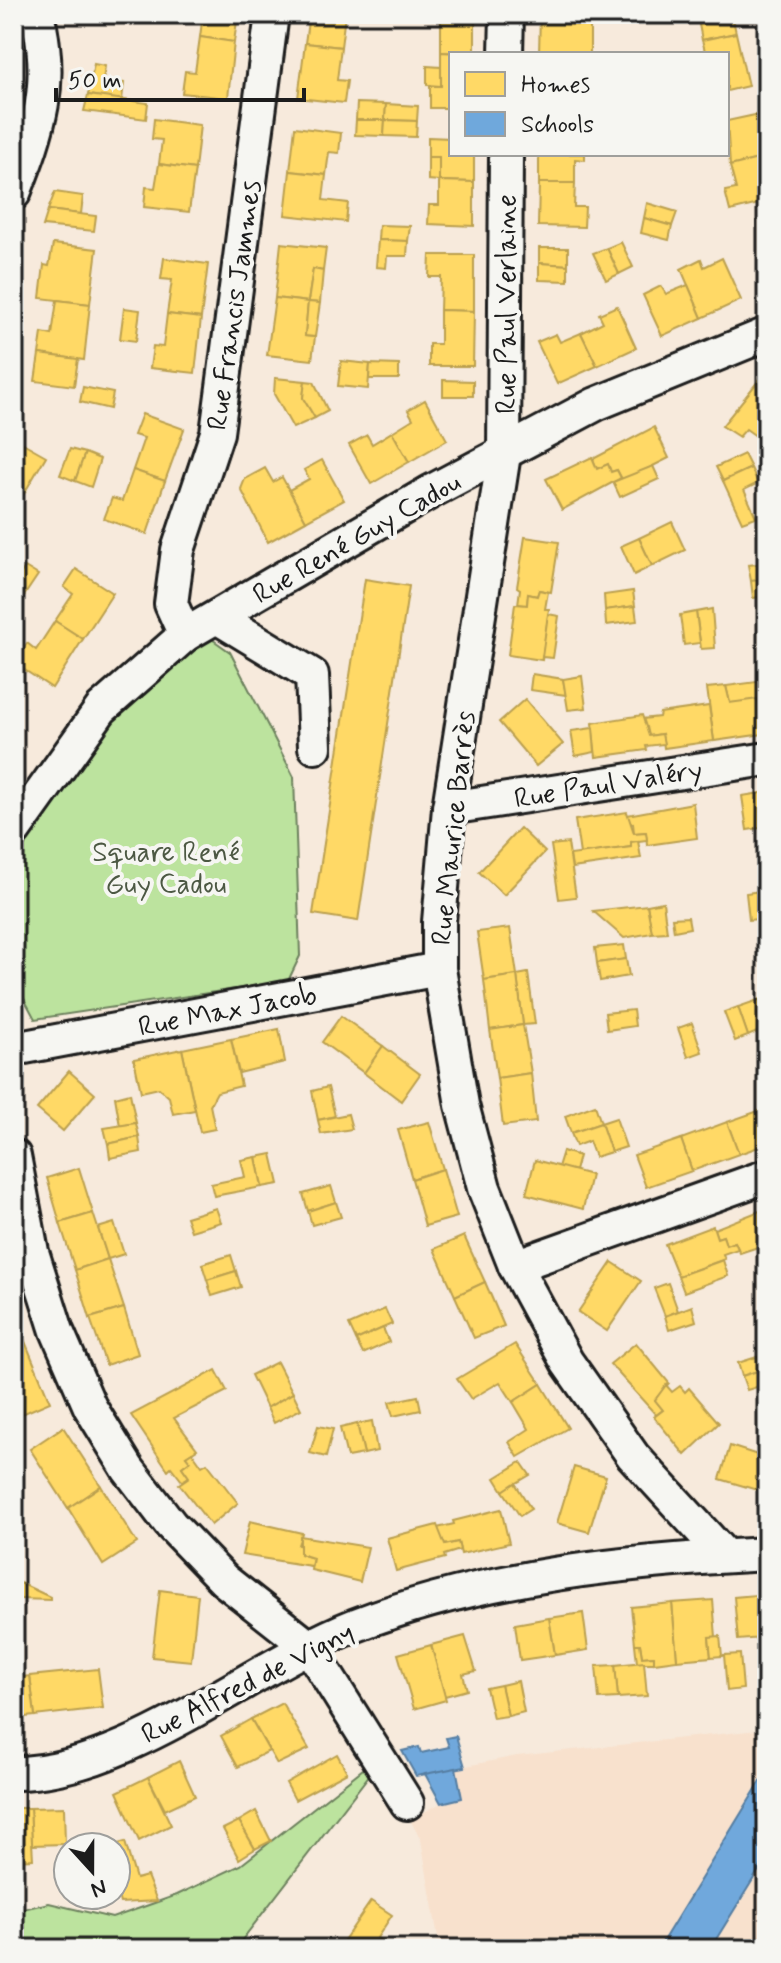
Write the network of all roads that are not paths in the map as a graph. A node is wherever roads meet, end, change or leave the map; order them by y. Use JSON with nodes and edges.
{"nodes":[{"id":1,"x":37,"y":14,"type":"edge"},
{"id":2,"x":272,"y":14,"type":"edge"},
{"id":3,"x":507,"y":14,"type":"edge"},
{"id":4,"x":506,"y":52,"type":"edge"},
{"id":5,"x":506,"y":156,"type":"edge"},
{"id":6,"x":14,"y":192,"type":"edge"},
{"id":7,"x":767,"y":334,"type":"edge"},
{"id":8,"x":504,"y":454,"type":"junction"},
{"id":9,"x":217,"y":617,"type":"junction"},
{"id":10,"x":185,"y":635,"type":"junction"},
{"id":11,"x":315,"y":747,"type":"dead end"},
{"id":12,"x":767,"y":759,"type":"edge"},
{"id":13,"x":449,"y":808,"type":"junction"},
{"id":14,"x":14,"y":831,"type":"edge"},
{"id":15,"x":439,"y":969,"type":"junction"},
{"id":16,"x":14,"y":1049,"type":"edge"},
{"id":17,"x":14,"y":1156,"type":"edge"},
{"id":18,"x":767,"y":1176,"type":"edge"},
{"id":19,"x":515,"y":1266,"type":"junction"},
{"id":20,"x":767,"y":1554,"type":"edge"},
{"id":21,"x":725,"y":1556,"type":"junction"},
{"id":22,"x":309,"y":1647,"type":"junction"},
{"id":23,"x":14,"y":1773,"type":"edge"},
{"id":24,"x":407,"y":1803,"type":"dead end"}],
"edges":[{"from":1,"to":6,"type":"street"},
{"from":2,"to":10,"type":"street","name":"Rue Francis Jammes"},
{"from":3,"to":4,"type":"street"},
{"from":5,"to":8,"type":"street","name":"Rue Paul Verlaine"},
{"from":7,"to":8,"type":"street","name":"Rue René Guy Cadou"},
{"from":8,"to":9,"type":"street","name":"Rue René Guy Cadou"},
{"from":8,"to":13,"type":"street","name":"Rue Maurice Barrès"},
{"from":9,"to":10,"type":"street","name":"Rue René Guy Cadou"},
{"from":9,"to":11,"type":"street"},
{"from":10,"to":14,"type":"street","name":"Rue René Guy Cadou"},
{"from":12,"to":13,"type":"street","name":"Rue Paul Valéry"},
{"from":13,"to":15,"type":"street","name":"Rue Maurice Barrès"},
{"from":15,"to":16,"type":"street","name":"Rue Max Jacob"},
{"from":15,"to":19,"type":"street","name":"Rue Maurice Barrès"},
{"from":17,"to":22,"type":"street"},
{"from":18,"to":19,"type":"street"},
{"from":19,"to":21,"type":"street","name":"Rue Maurice Barrès"},
{"from":20,"to":21,"type":"street","name":"Rue Alfred de Vigny"},
{"from":21,"to":22,"type":"street","name":"Rue Alfred de Vigny"},
{"from":22,"to":23,"type":"street","name":"Rue Alfred de Vigny"},
{"from":22,"to":24,"type":"street"}]}
